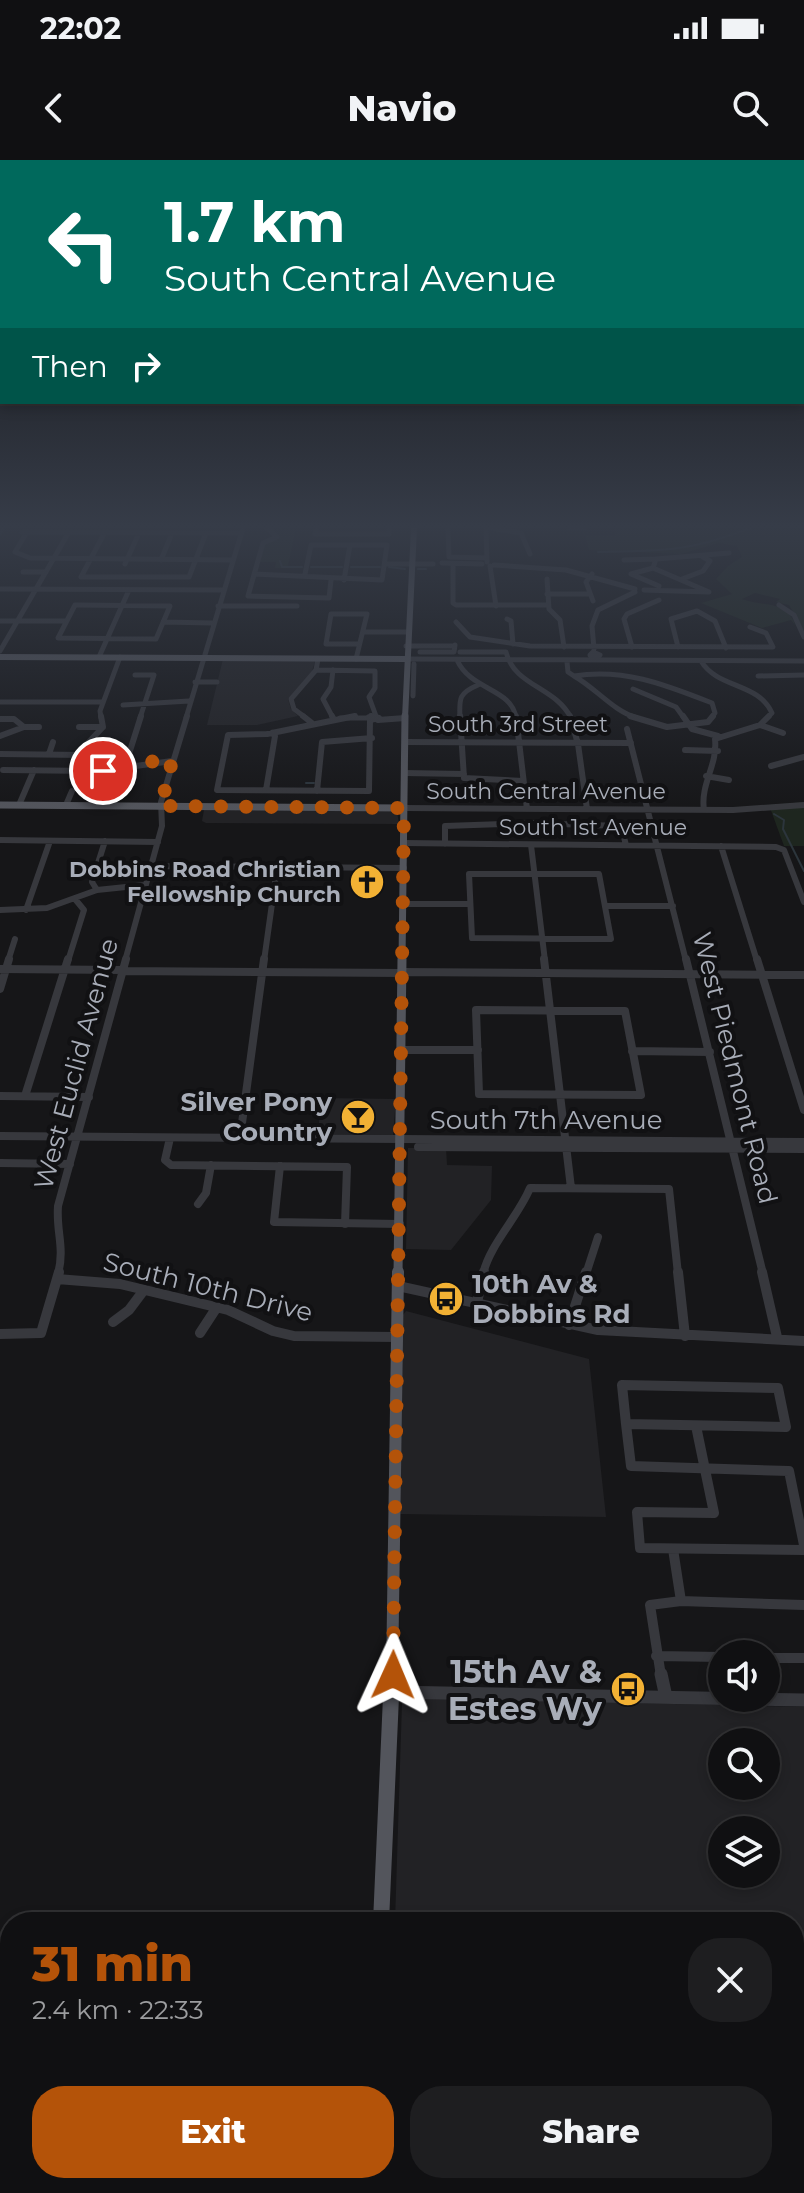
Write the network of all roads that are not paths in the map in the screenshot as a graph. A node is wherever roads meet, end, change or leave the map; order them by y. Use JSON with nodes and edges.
{"nodes":[{"id":1,"x":163,"y":622,"type":"edge"},
{"id":2,"x":17,"y":623,"type":"edge"},
{"id":3,"x":65,"y":623,"type":"edge"},
{"id":4,"x":114,"y":623,"type":"edge"},
{"id":5,"x":206,"y":623,"type":"edge"},
{"id":6,"x":212,"y":623,"type":"joint"},
{"id":7,"x":330,"y":623,"type":"edge"},
{"id":8,"x":366,"y":623,"type":"edge"},
{"id":9,"x":407,"y":623,"type":"edge"},
{"id":10,"x":457,"y":623,"type":"edge"},
{"id":11,"x":511,"y":623,"type":"edge"},
{"id":12,"x":560,"y":623,"type":"edge"},
{"id":13,"x":591,"y":623,"type":"edge"},
{"id":14,"x":625,"y":623,"type":"edge"},
{"id":15,"x":672,"y":623,"type":"edge"},
{"id":16,"x":716,"y":623,"type":"edge"},
{"id":17,"x":750,"y":627,"type":"dead end"},
{"id":18,"x":364,"y":632,"type":"junction"},
{"id":19,"x":407,"y":632,"type":"junction"},
{"id":20,"x":107,"y":639,"type":"junction"},
{"id":21,"x":421,"y":641,"type":"dead end"},
{"id":22,"x":359,"y":644,"type":"junction"},
{"id":23,"x":513,"y":644,"type":"junction"},
{"id":24,"x":406,"y":646,"type":"junction"},
{"id":25,"x":437,"y":647,"type":"junction"},
{"id":26,"x":456,"y":647,"type":"junction"},
{"id":27,"x":564,"y":647,"type":"junction"},
{"id":28,"x":632,"y":647,"type":"junction"},
{"id":29,"x":678,"y":647,"type":"junction"},
{"id":30,"x":726,"y":648,"type":"junction"},
{"id":31,"x":420,"y":652,"type":"dead end"},
{"id":32,"x":0,"y":654,"type":"edge"},
{"id":33,"x":595,"y":654,"type":"junction"},
{"id":34,"x":505,"y":655,"type":"junction"},
{"id":35,"x":99,"y":657,"type":"junction"},
{"id":36,"x":120,"y":657,"type":"junction"},
{"id":37,"x":201,"y":658,"type":"junction"},
{"id":38,"x":318,"y":659,"type":"junction"},
{"id":39,"x":356,"y":659,"type":"junction"},
{"id":40,"x":406,"y":659,"type":"junction"},
{"id":41,"x":457,"y":660,"type":"junction"},
{"id":42,"x":567,"y":661,"type":"junction"},
{"id":43,"x":701,"y":661,"type":"junction"},
{"id":44,"x":804,"y":662,"type":"edge"},
{"id":45,"x":316,"y":670,"type":"junction"},
{"id":46,"x":333,"y":670,"type":"junction"},
{"id":47,"x":135,"y":675,"type":"dead end"},
{"id":48,"x":804,"y":675,"type":"edge"},
{"id":49,"x":574,"y":676,"type":"junction"},
{"id":50,"x":758,"y":676,"type":"dead end"},
{"id":51,"x":195,"y":682,"type":"junction"},
{"id":52,"x":217,"y":682,"type":"dead end"},
{"id":53,"x":479,"y":685,"type":"junction"},
{"id":54,"x":633,"y":689,"type":"dead end"},
{"id":55,"x":189,"y":701,"type":"junction"},
{"id":56,"x":0,"y":702,"type":"edge"},
{"id":57,"x":70,"y":702,"type":"junction"},
{"id":58,"x":102,"y":702,"type":"junction"},
{"id":59,"x":145,"y":703,"type":"junction"},
{"id":60,"x":123,"y":705,"type":"dead end"},
{"id":61,"x":26,"y":713,"type":"dead end"},
{"id":62,"x":65,"y":713,"type":"dead end"},
{"id":63,"x":373,"y":718,"type":"junction"},
{"id":64,"x":405,"y":718,"type":"junction"},
{"id":65,"x":0,"y":719,"type":"edge"},
{"id":66,"x":14,"y":719,"type":"junction"},
{"id":67,"x":334,"y":720,"type":"junction"},
{"id":68,"x":312,"y":723,"type":"junction"},
{"id":69,"x":760,"y":725,"type":"junction"},
{"id":70,"x":687,"y":726,"type":"junction"},
{"id":71,"x":24,"y":727,"type":"junction"},
{"id":72,"x":39,"y":727,"type":"dead end"},
{"id":73,"x":79,"y":727,"type":"dead end"},
{"id":74,"x":103,"y":727,"type":"junction"},
{"id":75,"x":627,"y":729,"type":"dead end"},
{"id":76,"x":272,"y":733,"type":"junction"},
{"id":77,"x":783,"y":733,"type":"dead end"},
{"id":78,"x":3,"y":736,"type":"edge"},
{"id":79,"x":718,"y":736,"type":"junction"},
{"id":80,"x":372,"y":738,"type":"junction"},
{"id":81,"x":12,"y":742,"type":"dead end"},
{"id":82,"x":53,"y":742,"type":"dead end"},
{"id":83,"x":405,"y":742,"type":"junction"},
{"id":84,"x":462,"y":742,"type":"junction"},
{"id":85,"x":519,"y":742,"type":"junction"},
{"id":86,"x":575,"y":743,"type":"junction"},
{"id":87,"x":631,"y":743,"type":"junction"},
{"id":88,"x":685,"y":750,"type":"dead end"},
{"id":89,"x":718,"y":751,"type":"junction"},
{"id":90,"x":0,"y":754,"type":"edge"},
{"id":91,"x":49,"y":754,"type":"junction"},
{"id":92,"x":83,"y":755,"type":"junction"},
{"id":93,"x":804,"y":757,"type":"edge"},
{"id":94,"x":172,"y":761,"type":"junction"},
{"id":95,"x":134,"y":764,"type":"junction"},
{"id":96,"x":771,"y":766,"type":"dead end"},
{"id":97,"x":3,"y":770,"type":"dead end"},
{"id":98,"x":34,"y":770,"type":"junction"},
{"id":99,"x":77,"y":771,"type":"junction"},
{"id":100,"x":404,"y":773,"type":"junction"},
{"id":101,"x":696,"y":773,"type":"dead end"},
{"id":102,"x":706,"y":775,"type":"junction"},
{"id":103,"x":464,"y":777,"type":"junction"},
{"id":104,"x":729,"y":780,"type":"dead end"},
{"id":105,"x":523,"y":781,"type":"junction"},
{"id":106,"x":266,"y":790,"type":"junction"},
{"id":107,"x":290,"y":790,"type":"junction"},
{"id":108,"x":72,"y":791,"type":"dead end"},
{"id":109,"x":118,"y":791,"type":"dead end"},
{"id":110,"x":317,"y":791,"type":"junction"},
{"id":111,"x":0,"y":805,"type":"edge"},
{"id":112,"x":19,"y":805,"type":"junction"},
{"id":113,"x":66,"y":805,"type":"junction"},
{"id":114,"x":113,"y":805,"type":"junction"},
{"id":115,"x":804,"y":805,"type":"edge"},
{"id":116,"x":161,"y":806,"type":"junction"},
{"id":117,"x":288,"y":807,"type":"junction"},
{"id":118,"x":404,"y":808,"type":"junction"},
{"id":119,"x":527,"y":809,"type":"junction"},
{"id":120,"x":587,"y":809,"type":"junction"},
{"id":121,"x":649,"y":810,"type":"junction"},
{"id":122,"x":704,"y":810,"type":"junction"},
{"id":123,"x":0,"y":841,"type":"edge"},
{"id":124,"x":50,"y":841,"type":"junction"},
{"id":125,"x":105,"y":841,"type":"junction"},
{"id":126,"x":158,"y":842,"type":"junction"},
{"id":127,"x":404,"y":843,"type":"junction"},
{"id":128,"x":445,"y":844,"type":"junction"},
{"id":129,"x":531,"y":845,"type":"junction"},
{"id":130,"x":626,"y":845,"type":"junction"},
{"id":131,"x":657,"y":846,"type":"junction"},
{"id":132,"x":721,"y":846,"type":"junction"},
{"id":133,"x":150,"y":866,"type":"junction"},
{"id":134,"x":277,"y":868,"type":"junction"},
{"id":135,"x":404,"y":868,"type":"junction"},
{"id":136,"x":534,"y":874,"type":"junction"},
{"id":137,"x":145,"y":885,"type":"junction"},
{"id":138,"x":97,"y":890,"type":"junction"},
{"id":139,"x":75,"y":899,"type":"junction"},
{"id":140,"x":804,"y":902,"type":"edge"},
{"id":141,"x":403,"y":904,"type":"junction"},
{"id":142,"x":470,"y":904,"type":"junction"},
{"id":143,"x":606,"y":906,"type":"junction"},
{"id":144,"x":673,"y":906,"type":"junction"},
{"id":145,"x":0,"y":910,"type":"edge"},
{"id":146,"x":26,"y":910,"type":"junction"},
{"id":147,"x":15,"y":939,"type":"dead end"},
{"id":148,"x":542,"y":939,"type":"junction"},
{"id":149,"x":4,"y":969,"type":"edge"},
{"id":150,"x":65,"y":969,"type":"junction"},
{"id":151,"x":123,"y":970,"type":"junction"},
{"id":152,"x":403,"y":972,"type":"junction"},
{"id":153,"x":264,"y":973,"type":"junction"},
{"id":154,"x":546,"y":973,"type":"junction"},
{"id":155,"x":690,"y":974,"type":"junction"},
{"id":156,"x":761,"y":974,"type":"junction"},
{"id":157,"x":804,"y":975,"type":"edge"},
{"id":158,"x":0,"y":989,"type":"edge"},
{"id":159,"x":550,"y":1011,"type":"junction"},
{"id":160,"x":402,"y":1050,"type":"junction"},
{"id":161,"x":478,"y":1050,"type":"junction"},
{"id":162,"x":632,"y":1051,"type":"junction"},
{"id":163,"x":710,"y":1052,"type":"junction"},
{"id":164,"x":560,"y":1094,"type":"junction"},
{"id":165,"x":0,"y":1096,"type":"edge"},
{"id":166,"x":25,"y":1096,"type":"junction"},
{"id":167,"x":89,"y":1097,"type":"junction"},
{"id":168,"x":804,"y":1110,"type":"edge"},
{"id":169,"x":0,"y":1136,"type":"edge"},
{"id":170,"x":79,"y":1137,"type":"junction"},
{"id":171,"x":170,"y":1138,"type":"junction"},
{"id":172,"x":240,"y":1138,"type":"junction"},
{"id":173,"x":402,"y":1140,"type":"junction"},
{"id":174,"x":566,"y":1144,"type":"junction"},
{"id":175,"x":733,"y":1145,"type":"junction"},
{"id":176,"x":418,"y":1147,"type":"dead end"},
{"id":177,"x":803,"y":1147,"type":"edge"},
{"id":178,"x":0,"y":1163,"type":"edge"},
{"id":179,"x":70,"y":1164,"type":"junction"},
{"id":180,"x":211,"y":1165,"type":"junction"},
{"id":181,"x":280,"y":1166,"type":"junction"},
{"id":182,"x":571,"y":1188,"type":"junction"},
{"id":183,"x":198,"y":1204,"type":"dead end"},
{"id":184,"x":345,"y":1224,"type":"junction"},
{"id":185,"x":400,"y":1224,"type":"junction"},
{"id":186,"x":598,"y":1237,"type":"dead end"},
{"id":187,"x":57,"y":1279,"type":"junction"},
{"id":188,"x":398,"y":1286,"type":"junction"},
{"id":189,"x":144,"y":1290,"type":"junction"},
{"id":190,"x":477,"y":1302,"type":"junction"},
{"id":191,"x":217,"y":1307,"type":"junction"},
{"id":192,"x":113,"y":1322,"type":"dead end"},
{"id":193,"x":569,"y":1325,"type":"junction"},
{"id":194,"x":200,"y":1333,"type":"dead end"},
{"id":195,"x":0,"y":1334,"type":"edge"},
{"id":196,"x":685,"y":1336,"type":"junction"},
{"id":197,"x":397,"y":1337,"type":"junction"},
{"id":198,"x":777,"y":1337,"type":"junction"},
{"id":199,"x":804,"y":1341,"type":"edge"},
{"id":200,"x":625,"y":1424,"type":"junction"},
{"id":201,"x":696,"y":1426,"type":"junction"},
{"id":202,"x":705,"y":1468,"type":"junction"},
{"id":203,"x":804,"y":1548,"type":"edge"},
{"id":204,"x":673,"y":1549,"type":"junction"},
{"id":205,"x":681,"y":1601,"type":"junction"},
{"id":206,"x":804,"y":1605,"type":"edge"},
{"id":207,"x":656,"y":1656,"type":"junction"},
{"id":208,"x":708,"y":1657,"type":"edge"},
{"id":209,"x":780,"y":1658,"type":"edge"},
{"id":210,"x":804,"y":1658,"type":"edge"},
{"id":211,"x":392,"y":1692,"type":"junction"},
{"id":212,"x":666,"y":1697,"type":"junction"},
{"id":213,"x":804,"y":1700,"type":"edge"},
{"id":214,"x":381,"y":1912,"type":"edge"}],
"edges":[{"from":1,"to":20,"type":"street"},
{"from":2,"to":32,"type":"street"},
{"from":3,"to":20,"type":"street"},
{"from":4,"to":20,"type":"street"},
{"from":5,"to":6,"type":"street"},
{"from":6,"to":37,"type":"street","name":"West Euclid Avenue"},
{"from":7,"to":22,"type":"street"},
{"from":8,"to":18,"type":"street"},
{"from":9,"to":19,"type":"main road"},
{"from":10,"to":23,"type":"street"},
{"from":11,"to":23,"type":"street"},
{"from":12,"to":27,"type":"street"},
{"from":13,"to":33,"type":"street"},
{"from":14,"to":28,"type":"street"},
{"from":15,"to":29,"type":"street"},
{"from":16,"to":30,"type":"street"},
{"from":17,"to":30,"type":"street"},
{"from":18,"to":19,"type":"street"},
{"from":18,"to":22,"type":"street"},
{"from":19,"to":24,"type":"main road"},
{"from":20,"to":35,"type":"street"},
{"from":21,"to":25,"type":"street"},
{"from":22,"to":39,"type":"street"},
{"from":23,"to":27,"type":"street"},
{"from":24,"to":25,"type":"street"},
{"from":24,"to":40,"type":"main road"},
{"from":25,"to":26,"type":"street"},
{"from":25,"to":26,"type":"street"},
{"from":25,"to":31,"type":"street"},
{"from":26,"to":34,"type":"street"},
{"from":27,"to":33,"type":"street"},
{"from":28,"to":29,"type":"street"},
{"from":28,"to":33,"type":"street"},
{"from":29,"to":30,"type":"street"},
{"from":32,"to":35,"type":"main road"},
{"from":33,"to":42,"type":"street"},
{"from":33,"to":43,"type":"street"},
{"from":34,"to":41,"type":"street"},
{"from":34,"to":42,"type":"street"},
{"from":34,"to":86,"type":"street"},
{"from":35,"to":36,"type":"main road"},
{"from":36,"to":37,"type":"main road"},
{"from":36,"to":58,"type":"street"},
{"from":37,"to":38,"type":"main road"},
{"from":37,"to":51,"type":"street","name":"West Euclid Avenue"},
{"from":38,"to":39,"type":"main road"},
{"from":38,"to":45,"type":"street"},
{"from":39,"to":40,"type":"main road"},
{"from":40,"to":41,"type":"street"},
{"from":40,"to":64,"type":"main road"},
{"from":41,"to":53,"type":"street"},
{"from":42,"to":49,"type":"street"},
{"from":43,"to":44,"type":"street"},
{"from":43,"to":69,"type":"street"},
{"from":45,"to":46,"type":"street"},
{"from":45,"to":68,"type":"street"},
{"from":46,"to":63,"type":"street"},
{"from":46,"to":67,"type":"street"},
{"from":47,"to":59,"type":"street"},
{"from":48,"to":50,"type":"street"},
{"from":49,"to":70,"type":"street"},
{"from":49,"to":70,"type":"street"},
{"from":51,"to":52,"type":"street"},
{"from":51,"to":55,"type":"street","name":"West Euclid Avenue"},
{"from":53,"to":84,"type":"street"},
{"from":53,"to":85,"type":"street"},
{"from":54,"to":70,"type":"street"},
{"from":55,"to":59,"type":"street"},
{"from":55,"to":94,"type":"street","name":"West Euclid Avenue"},
{"from":56,"to":57,"type":"street"},
{"from":57,"to":58,"type":"street"},
{"from":57,"to":62,"type":"street"},
{"from":58,"to":74,"type":"street"},
{"from":59,"to":60,"type":"street"},
{"from":59,"to":95,"type":"street"},
{"from":61,"to":66,"type":"street"},
{"from":63,"to":64,"type":"street"},
{"from":63,"to":67,"type":"street"},
{"from":63,"to":80,"type":"street"},
{"from":64,"to":83,"type":"main road"},
{"from":65,"to":66,"type":"street"},
{"from":66,"to":71,"type":"street"},
{"from":67,"to":68,"type":"street"},
{"from":68,"to":76,"type":"street"},
{"from":69,"to":77,"type":"street"},
{"from":69,"to":79,"type":"street"},
{"from":70,"to":79,"type":"street"},
{"from":71,"to":72,"type":"street"},
{"from":71,"to":78,"type":"street"},
{"from":73,"to":74,"type":"street"},
{"from":74,"to":92,"type":"street"},
{"from":75,"to":87,"type":"street","name":"West Piedmont Road"},
{"from":76,"to":106,"type":"street"},
{"from":76,"to":106,"type":"street"},
{"from":78,"to":81,"type":"street"},
{"from":79,"to":89,"type":"street"},
{"from":80,"to":110,"type":"street"},
{"from":80,"to":110,"type":"street"},
{"from":82,"to":91,"type":"street"},
{"from":83,"to":84,"type":"street","name":"South 3rd Street"},
{"from":83,"to":100,"type":"main road"},
{"from":84,"to":85,"type":"street","name":"South 3rd Street"},
{"from":84,"to":103,"type":"street"},
{"from":85,"to":86,"type":"street","name":"South 3rd Street"},
{"from":85,"to":105,"type":"street"},
{"from":86,"to":87,"type":"street","name":"South 3rd Street"},
{"from":86,"to":120,"type":"street"},
{"from":87,"to":121,"type":"street","name":"West Piedmont Road"},
{"from":88,"to":89,"type":"street"},
{"from":89,"to":102,"type":"street"},
{"from":90,"to":91,"type":"street"},
{"from":91,"to":92,"type":"street"},
{"from":92,"to":99,"type":"street"},
{"from":93,"to":96,"type":"street"},
{"from":94,"to":95,"type":"street"},
{"from":94,"to":116,"type":"street","name":"West Euclid Avenue"},
{"from":95,"to":99,"type":"street"},
{"from":97,"to":98,"type":"street"},
{"from":98,"to":99,"type":"street"},
{"from":98,"to":112,"type":"street"},
{"from":100,"to":103,"type":"street"},
{"from":100,"to":118,"type":"main road"},
{"from":101,"to":102,"type":"street"},
{"from":102,"to":104,"type":"street"},
{"from":102,"to":122,"type":"street"},
{"from":103,"to":105,"type":"street"},
{"from":105,"to":119,"type":"street"},
{"from":106,"to":107,"type":"street"},
{"from":107,"to":110,"type":"street"},
{"from":107,"to":117,"type":"street"},
{"from":108,"to":113,"type":"street"},
{"from":109,"to":114,"type":"street"},
{"from":111,"to":112,"type":"main road","name":"South Central Avenue"},
{"from":112,"to":113,"type":"main road","name":"South Central Avenue"},
{"from":113,"to":114,"type":"main road","name":"South Central Avenue"},
{"from":114,"to":116,"type":"main road","name":"South Central Avenue"},
{"from":115,"to":122,"type":"street","name":"South Central Avenue"},
{"from":116,"to":117,"type":"main road","name":"South Central Avenue"},
{"from":116,"to":126,"type":"street","name":"West Euclid Avenue"},
{"from":117,"to":118,"type":"main road","name":"South Central Avenue"},
{"from":118,"to":119,"type":"street","name":"South Central Avenue"},
{"from":118,"to":127,"type":"main road"},
{"from":119,"to":120,"type":"street","name":"South Central Avenue"},
{"from":120,"to":121,"type":"street","name":"South Central Avenue"},
{"from":121,"to":122,"type":"street","name":"South Central Avenue"},
{"from":121,"to":131,"type":"street","name":"West Piedmont Road"},
{"from":123,"to":124,"type":"street"},
{"from":124,"to":125,"type":"street"},
{"from":124,"to":146,"type":"street"},
{"from":125,"to":126,"type":"street"},
{"from":125,"to":138,"type":"street"},
{"from":126,"to":133,"type":"street","name":"West Euclid Avenue"},
{"from":127,"to":128,"type":"street","name":"South 1st Avenue"},
{"from":127,"to":135,"type":"main road"},
{"from":128,"to":129,"type":"street","name":"South 1st Avenue"},
{"from":128,"to":130,"type":"street"},
{"from":129,"to":130,"type":"street","name":"South 1st Avenue"},
{"from":129,"to":136,"type":"street"},
{"from":130,"to":131,"type":"street","name":"South 1st Avenue"},
{"from":131,"to":132,"type":"street","name":"South 1st Avenue"},
{"from":131,"to":144,"type":"street","name":"West Piedmont Road"},
{"from":132,"to":140,"type":"street","name":"South 1st Avenue"},
{"from":132,"to":156,"type":"street"},
{"from":133,"to":134,"type":"street"},
{"from":133,"to":137,"type":"street","name":"West Euclid Avenue"},
{"from":134,"to":135,"type":"street"},
{"from":134,"to":153,"type":"street"},
{"from":135,"to":141,"type":"main road"},
{"from":136,"to":142,"type":"street"},
{"from":136,"to":143,"type":"street"},
{"from":136,"to":148,"type":"street"},
{"from":137,"to":138,"type":"street"},
{"from":137,"to":151,"type":"street","name":"West Euclid Avenue"},
{"from":138,"to":139,"type":"street"},
{"from":139,"to":146,"type":"street"},
{"from":139,"to":150,"type":"street"},
{"from":141,"to":142,"type":"street"},
{"from":141,"to":152,"type":"main road"},
{"from":142,"to":148,"type":"street"},
{"from":143,"to":144,"type":"street"},
{"from":143,"to":148,"type":"street"},
{"from":144,"to":155,"type":"street","name":"West Piedmont Road"},
{"from":145,"to":146,"type":"street"},
{"from":147,"to":149,"type":"street"},
{"from":148,"to":154,"type":"street"},
{"from":149,"to":150,"type":"street"},
{"from":149,"to":158,"type":"street"},
{"from":150,"to":151,"type":"street"},
{"from":150,"to":166,"type":"street"},
{"from":151,"to":153,"type":"street"},
{"from":151,"to":167,"type":"street","name":"West Euclid Avenue"},
{"from":152,"to":153,"type":"street"},
{"from":152,"to":154,"type":"street"},
{"from":152,"to":160,"type":"main road"},
{"from":153,"to":172,"type":"street"},
{"from":154,"to":155,"type":"street"},
{"from":154,"to":159,"type":"street"},
{"from":155,"to":156,"type":"street"},
{"from":155,"to":163,"type":"street","name":"West Piedmont Road"},
{"from":156,"to":157,"type":"street"},
{"from":156,"to":168,"type":"street"},
{"from":159,"to":161,"type":"street"},
{"from":159,"to":162,"type":"street"},
{"from":159,"to":164,"type":"street"},
{"from":160,"to":161,"type":"street"},
{"from":160,"to":173,"type":"main road"},
{"from":161,"to":164,"type":"street"},
{"from":162,"to":163,"type":"street"},
{"from":162,"to":164,"type":"street"},
{"from":163,"to":175,"type":"street","name":"West Piedmont Road"},
{"from":164,"to":174,"type":"street"},
{"from":165,"to":166,"type":"street"},
{"from":166,"to":167,"type":"street"},
{"from":167,"to":170,"type":"street","name":"West Euclid Avenue"},
{"from":169,"to":170,"type":"street","name":"South 7th Avenue"},
{"from":170,"to":171,"type":"street","name":"South 7th Avenue"},
{"from":170,"to":179,"type":"street","name":"West Euclid Avenue"},
{"from":171,"to":172,"type":"street","name":"South 7th Avenue"},
{"from":171,"to":180,"type":"street"},
{"from":172,"to":173,"type":"street","name":"South 7th Avenue"},
{"from":173,"to":174,"type":"street","name":"South 7th Avenue"},
{"from":173,"to":185,"type":"main road"},
{"from":174,"to":175,"type":"street","name":"South 7th Avenue"},
{"from":174,"to":176,"type":"street","name":"South 7th Avenue"},
{"from":174,"to":182,"type":"street"},
{"from":175,"to":177,"type":"street","name":"South 7th Avenue"},
{"from":175,"to":198,"type":"street","name":"West Piedmont Road"},
{"from":178,"to":179,"type":"street"},
{"from":179,"to":187,"type":"street","name":"West Euclid Avenue"},
{"from":180,"to":181,"type":"street"},
{"from":180,"to":183,"type":"street"},
{"from":181,"to":184,"type":"street"},
{"from":181,"to":184,"type":"street"},
{"from":182,"to":190,"type":"street"},
{"from":182,"to":196,"type":"street"},
{"from":184,"to":185,"type":"street"},
{"from":185,"to":188,"type":"main road"},
{"from":186,"to":193,"type":"street"},
{"from":187,"to":189,"type":"street","name":"South 10th Drive"},
{"from":187,"to":195,"type":"street","name":"West Euclid Avenue"},
{"from":188,"to":190,"type":"street"},
{"from":188,"to":197,"type":"main road"},
{"from":189,"to":191,"type":"street","name":"South 10th Drive"},
{"from":189,"to":192,"type":"street"},
{"from":190,"to":193,"type":"street"},
{"from":191,"to":194,"type":"street"},
{"from":191,"to":197,"type":"street","name":"South 10th Drive"},
{"from":193,"to":196,"type":"street"},
{"from":196,"to":198,"type":"street"},
{"from":197,"to":211,"type":"main road"},
{"from":198,"to":199,"type":"street"},
{"from":200,"to":201,"type":"street"},
{"from":200,"to":201,"type":"street"},
{"from":200,"to":202,"type":"street"},
{"from":201,"to":202,"type":"street"},
{"from":202,"to":203,"type":"street"},
{"from":202,"to":204,"type":"street"},
{"from":203,"to":204,"type":"street"},
{"from":204,"to":205,"type":"street"},
{"from":205,"to":206,"type":"street"},
{"from":205,"to":207,"type":"street"},
{"from":207,"to":208,"type":"street"},
{"from":207,"to":212,"type":"street"},
{"from":209,"to":210,"type":"street"},
{"from":211,"to":212,"type":"street"},
{"from":211,"to":214,"type":"main road"},
{"from":212,"to":213,"type":"street"}]}
